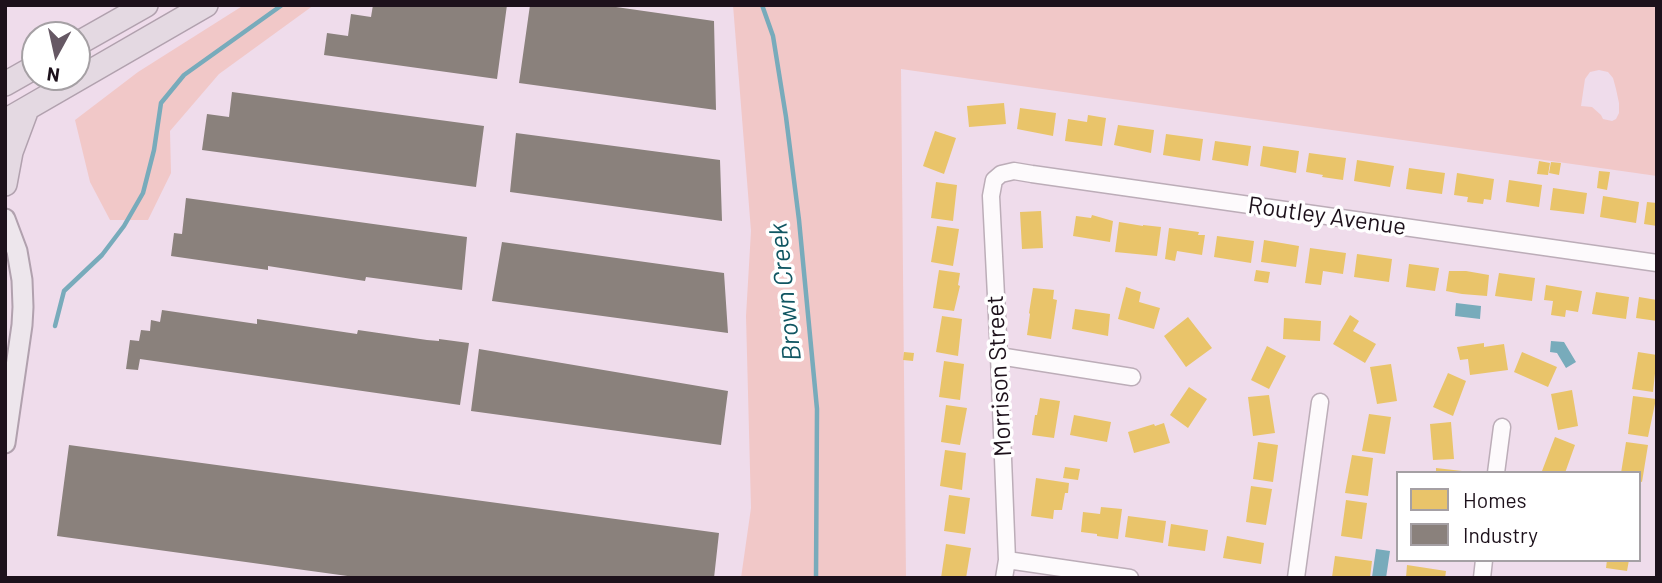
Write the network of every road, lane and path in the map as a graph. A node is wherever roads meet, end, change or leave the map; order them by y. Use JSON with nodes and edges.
{"nodes":[{"id":1,"x":146,"y":5,"type":"edge"},
{"id":2,"x":206,"y":5,"type":"edge"},
{"id":3,"x":91,"y":36,"type":"edge"},
{"id":4,"x":27,"y":109,"type":"junction"},
{"id":5,"x":5,"y":121,"type":"edge"},
{"id":6,"x":997,"y":176,"type":"joint"},
{"id":7,"x":5,"y":184,"type":"edge"},
{"id":8,"x":5,"y":219,"type":"edge"},
{"id":9,"x":1657,"y":262,"type":"edge"},
{"id":10,"x":999,"y":356,"type":"junction"},
{"id":11,"x":1132,"y":377,"type":"dead end"},
{"id":12,"x":1320,"y":402,"type":"dead end"},
{"id":13,"x":1502,"y":427,"type":"dead end"},
{"id":14,"x":5,"y":443,"type":"edge"},
{"id":15,"x":1496,"y":471,"type":"edge"},
{"id":16,"x":1007,"y":559,"type":"junction"},
{"id":17,"x":1004,"y":578,"type":"edge"},
{"id":18,"x":1130,"y":578,"type":"edge"},
{"id":19,"x":1296,"y":578,"type":"edge"}],
"edges":[{"from":1,"to":3,"type":"highway"},
{"from":2,"to":4,"type":"highway"},
{"from":4,"to":5,"type":"highway"},
{"from":4,"to":7,"type":"highway"},
{"from":6,"to":9,"type":"street","name":"Routley Avenue"},
{"from":6,"to":10,"type":"street","name":"Morrison Street"},
{"from":8,"to":14,"type":"main road"},
{"from":10,"to":11,"type":"street"},
{"from":10,"to":16,"type":"street","name":"Morrison Street"},
{"from":12,"to":19,"type":"street"},
{"from":13,"to":15,"type":"street"},
{"from":16,"to":17,"type":"street","name":"Morrison Street"},
{"from":16,"to":18,"type":"street"}]}
